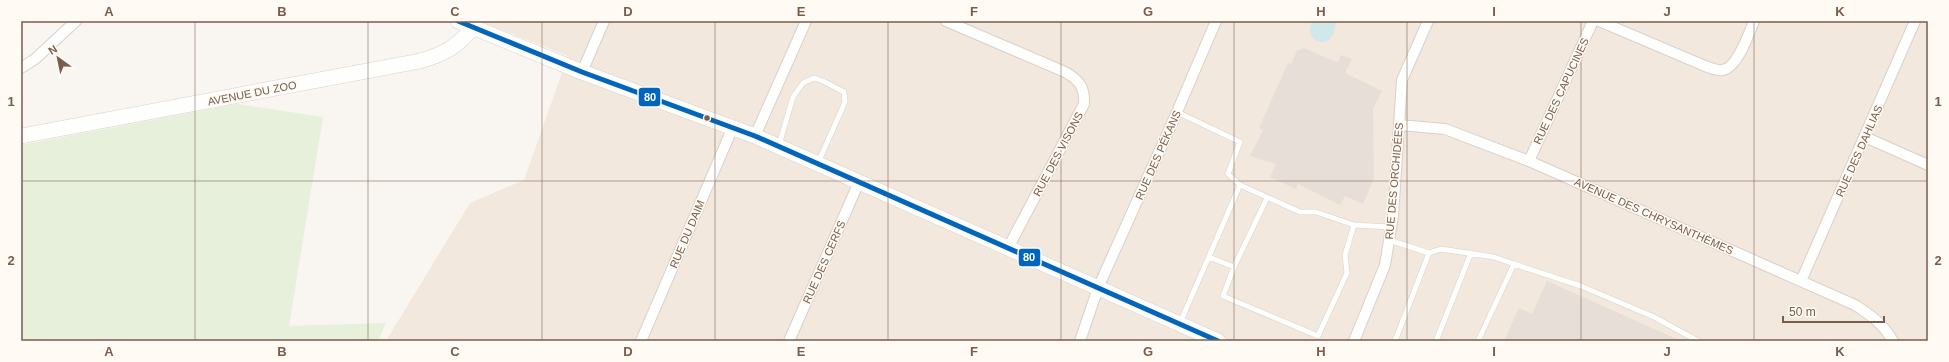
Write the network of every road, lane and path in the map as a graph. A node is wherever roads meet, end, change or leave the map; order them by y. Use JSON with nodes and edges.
{"nodes":[{"id":1,"x":76,"y":21,"type":"edge"},
{"id":2,"x":458,"y":21,"type":"edge"},
{"id":3,"x":604,"y":21,"type":"edge"},
{"id":4,"x":806,"y":21,"type":"edge"},
{"id":5,"x":946,"y":21,"type":"edge"},
{"id":6,"x":1216,"y":21,"type":"edge"},
{"id":7,"x":1428,"y":21,"type":"edge"},
{"id":8,"x":1593,"y":21,"type":"edge"},
{"id":9,"x":1599,"y":21,"type":"edge"},
{"id":10,"x":1754,"y":21,"type":"edge"},
{"id":11,"x":1915,"y":21,"type":"edge"},
{"id":12,"x":473,"y":28,"type":"junction"},
{"id":13,"x":21,"y":68,"type":"edge"},
{"id":14,"x":582,"y":72,"type":"junction"},
{"id":15,"x":1177,"y":112,"type":"junction"},
{"id":16,"x":1399,"y":125,"type":"junction"},
{"id":17,"x":733,"y":127,"type":"junction"},
{"id":18,"x":21,"y":136,"type":"edge"},
{"id":19,"x":755,"y":136,"type":"junction"},
{"id":20,"x":1865,"y":137,"type":"junction"},
{"id":21,"x":778,"y":146,"type":"junction"},
{"id":22,"x":1529,"y":160,"type":"junction"},
{"id":23,"x":817,"y":164,"type":"junction"},
{"id":24,"x":1928,"y":165,"type":"edge"},
{"id":25,"x":859,"y":182,"type":"junction"},
{"id":26,"x":1240,"y":186,"type":"junction"},
{"id":27,"x":1267,"y":198,"type":"junction"},
{"id":28,"x":1354,"y":225,"type":"junction"},
{"id":29,"x":1391,"y":227,"type":"junction"},
{"id":30,"x":1389,"y":240,"type":"junction"},
{"id":31,"x":1008,"y":248,"type":"junction"},
{"id":32,"x":1429,"y":253,"type":"junction"},
{"id":33,"x":1471,"y":254,"type":"junction"},
{"id":34,"x":1208,"y":257,"type":"junction"},
{"id":35,"x":1514,"y":264,"type":"junction"},
{"id":36,"x":1234,"y":267,"type":"junction"},
{"id":37,"x":1800,"y":281,"type":"junction"},
{"id":38,"x":1098,"y":288,"type":"junction"},
{"id":39,"x":1179,"y":324,"type":"junction"},
{"id":40,"x":640,"y":341,"type":"edge"},
{"id":41,"x":789,"y":341,"type":"edge"},
{"id":42,"x":1080,"y":341,"type":"edge"},
{"id":43,"x":1218,"y":341,"type":"edge"},
{"id":44,"x":1354,"y":341,"type":"edge"},
{"id":45,"x":1396,"y":341,"type":"edge"},
{"id":46,"x":1436,"y":341,"type":"edge"},
{"id":47,"x":1478,"y":341,"type":"edge"},
{"id":48,"x":1698,"y":341,"type":"edge"},
{"id":49,"x":1893,"y":341,"type":"edge"}],
"edges":[{"from":1,"to":13,"type":"street"},
{"from":2,"to":12,"type":"main road"},
{"from":3,"to":14,"type":"street"},
{"from":4,"to":19,"type":"street"},
{"from":5,"to":31,"type":"street","name":"RUE DES VISONS"},
{"from":6,"to":15,"type":"street","name":"RUE DES PÉKANS"},
{"from":7,"to":16,"type":"street","name":"RUE DES ORCHIDÉES"},
{"from":8,"to":22,"type":"street","name":"RUE DES CAPUCINES"},
{"from":9,"to":10,"type":"street"},
{"from":11,"to":20,"type":"street","name":"RUE DES DAHLIAS"},
{"from":12,"to":14,"type":"main road"},
{"from":12,"to":18,"type":"main road","name":"AVENUE DU ZOO"},
{"from":14,"to":17,"type":"main road"},
{"from":15,"to":26,"type":"lane"},
{"from":15,"to":38,"type":"street","name":"RUE DES PÉKANS"},
{"from":16,"to":22,"type":"street","name":"AVENUE DES CHRYSANTHÈMES"},
{"from":16,"to":29,"type":"street","name":"RUE DES ORCHIDÉES"},
{"from":17,"to":19,"type":"main road"},
{"from":17,"to":40,"type":"street","name":"RUE DU DAIM"},
{"from":19,"to":21,"type":"main road"},
{"from":20,"to":24,"type":"street"},
{"from":20,"to":37,"type":"street","name":"RUE DES DAHLIAS"},
{"from":21,"to":23,"type":"main road"},
{"from":21,"to":23,"type":"lane"},
{"from":22,"to":37,"type":"street","name":"AVENUE DES CHRYSANTHÈMES"},
{"from":23,"to":25,"type":"main road"},
{"from":25,"to":31,"type":"main road"},
{"from":25,"to":41,"type":"street","name":"RUE DES CERFS"},
{"from":26,"to":27,"type":"lane"},
{"from":26,"to":34,"type":"lane"},
{"from":27,"to":28,"type":"lane"},
{"from":27,"to":36,"type":"lane"},
{"from":28,"to":29,"type":"lane"},
{"from":28,"to":36,"type":"lane"},
{"from":29,"to":30,"type":"street","name":"RUE DES ORCHIDÉES"},
{"from":30,"to":32,"type":"lane"},
{"from":30,"to":44,"type":"street","name":"RUE DES ORCHIDÉES"},
{"from":31,"to":38,"type":"main road"},
{"from":32,"to":33,"type":"lane"},
{"from":32,"to":45,"type":"lane"},
{"from":33,"to":35,"type":"lane"},
{"from":33,"to":46,"type":"lane"},
{"from":34,"to":36,"type":"lane"},
{"from":34,"to":39,"type":"lane"},
{"from":35,"to":47,"type":"lane"},
{"from":35,"to":48,"type":"lane"},
{"from":37,"to":49,"type":"street","name":"AVENUE DES CHRYSANTHÈMES"},
{"from":38,"to":39,"type":"main road"},
{"from":38,"to":42,"type":"street","name":"RUE DES PÉKANS"},
{"from":39,"to":43,"type":"main road"}]}
